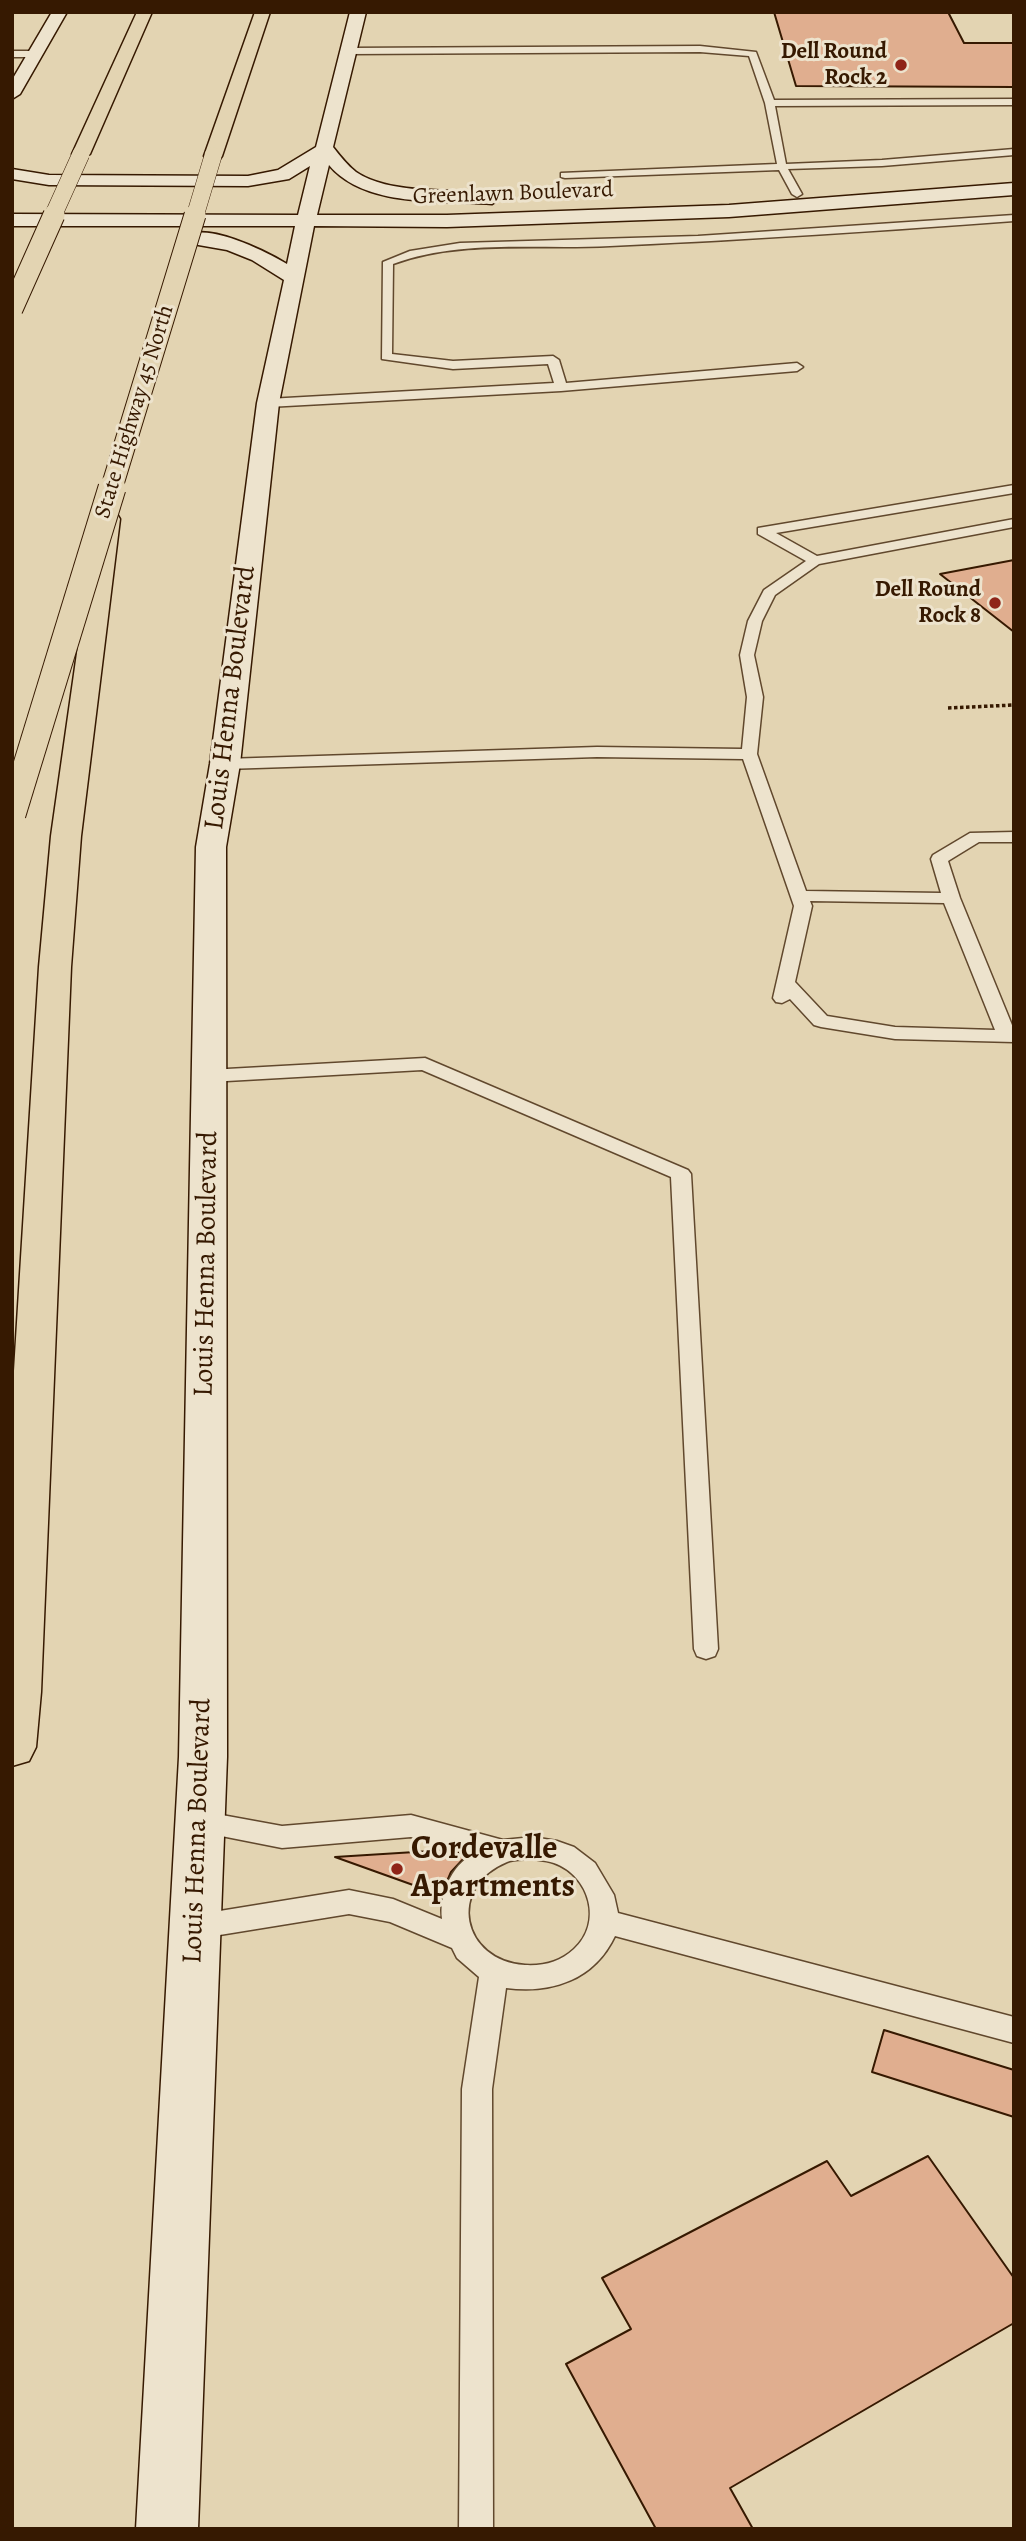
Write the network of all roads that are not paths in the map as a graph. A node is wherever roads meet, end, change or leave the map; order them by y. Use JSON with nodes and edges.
{"nodes":[{"id":1,"x":60,"y":12,"type":"edge"},
{"id":2,"x":145,"y":12,"type":"edge"},
{"id":3,"x":263,"y":12,"type":"edge"},
{"id":4,"x":358,"y":12,"type":"edge"},
{"id":5,"x":350,"y":51,"type":"junction"},
{"id":6,"x":12,"y":54,"type":"edge"},
{"id":7,"x":35,"y":54,"type":"junction"},
{"id":8,"x":12,"y":94,"type":"edge"},
{"id":9,"x":1014,"y":102,"type":"edge"},
{"id":10,"x":770,"y":103,"type":"junction"},
{"id":11,"x":325,"y":149,"type":"junction"},
{"id":12,"x":1014,"y":152,"type":"edge"},
{"id":13,"x":782,"y":167,"type":"junction"},
{"id":14,"x":12,"y":174,"type":"edge"},
{"id":15,"x":565,"y":175,"type":"dead end"},
{"id":16,"x":1014,"y":176,"type":"edge"},
{"id":17,"x":1014,"y":189,"type":"edge"},
{"id":18,"x":797,"y":194,"type":"junction"},
{"id":19,"x":39,"y":200,"type":"dead end"},
{"id":20,"x":80,"y":200,"type":"dead end"},
{"id":21,"x":518,"y":200,"type":"junction"},
{"id":22,"x":175,"y":201,"type":"dead end"},
{"id":23,"x":215,"y":201,"type":"dead end"},
{"id":24,"x":303,"y":201,"type":"junction"},
{"id":25,"x":332,"y":201,"type":"dead end"},
{"id":26,"x":356,"y":201,"type":"dead end"},
{"id":27,"x":729,"y":211,"type":"junction"},
{"id":28,"x":1014,"y":218,"type":"edge"},
{"id":29,"x":12,"y":220,"type":"edge"},
{"id":30,"x":447,"y":221,"type":"junction"},
{"id":31,"x":305,"y":222,"type":"junction"},
{"id":32,"x":357,"y":238,"type":"dead end"},
{"id":33,"x":12,"y":239,"type":"edge"},
{"id":34,"x":313,"y":263,"type":"dead end"},
{"id":35,"x":294,"y":278,"type":"junction"},
{"id":36,"x":12,"y":309,"type":"edge"},
{"id":37,"x":797,"y":367,"type":"dead end"},
{"id":38,"x":561,"y":387,"type":"junction"},
{"id":39,"x":268,"y":403,"type":"junction"},
{"id":40,"x":112,"y":485,"type":"junction"},
{"id":41,"x":1014,"y":489,"type":"edge"},
{"id":42,"x":1014,"y":523,"type":"edge"},
{"id":43,"x":815,"y":561,"type":"junction"},
{"id":44,"x":749,"y":754,"type":"junction"},
{"id":45,"x":225,"y":764,"type":"junction"},
{"id":46,"x":12,"y":814,"type":"edge"},
{"id":47,"x":1014,"y":836,"type":"edge"},
{"id":48,"x":800,"y":896,"type":"junction"},
{"id":49,"x":951,"y":898,"type":"junction"},
{"id":50,"x":1011,"y":1036,"type":"edge"},
{"id":51,"x":209,"y":1076,"type":"junction"},
{"id":52,"x":706,"y":1649,"type":"dead end"},
{"id":53,"x":12,"y":1747,"type":"edge"},
{"id":54,"x":200,"y":1822,"type":"junction"},
{"id":55,"x":502,"y":1851,"type":"junction"},
{"id":56,"x":605,"y":1921,"type":"junction"},
{"id":57,"x":195,"y":1927,"type":"junction"},
{"id":58,"x":457,"y":1938,"type":"junction"},
{"id":59,"x":494,"y":1972,"type":"junction"},
{"id":60,"x":1014,"y":2030,"type":"edge"},
{"id":61,"x":167,"y":2529,"type":"edge"},
{"id":62,"x":476,"y":2529,"type":"edge"}],
"edges":[{"from":1,"to":7,"type":"main road"},
{"from":2,"to":36,"type":"highway","bridge":true},
{"from":3,"to":40,"type":"highway","name":"State Highway 45 North","bridge":true},
{"from":4,"to":5,"type":"main road","name":"Louis Henna Boulevard"},
{"from":5,"to":10,"type":"lane"},
{"from":5,"to":11,"type":"main road","name":"Louis Henna Boulevard"},
{"from":6,"to":7,"type":"lane"},
{"from":7,"to":8,"type":"main road"},
{"from":9,"to":10,"type":"lane"},
{"from":10,"to":13,"type":"lane"},
{"from":11,"to":14,"type":"main road"},
{"from":11,"to":21,"type":"main road"},
{"from":11,"to":24,"type":"main road","name":"Louis Henna Boulevard"},
{"from":12,"to":13,"type":"lane"},
{"from":13,"to":15,"type":"lane"},
{"from":13,"to":18,"type":"lane"},
{"from":16,"to":18,"type":"main road","name":"Greenlawn Boulevard"},
{"from":17,"to":27,"type":"main road","name":"Greenlawn Boulevard"},
{"from":18,"to":21,"type":"main road","name":"Greenlawn Boulevard"},
{"from":18,"to":27,"type":"main road"},
{"from":19,"to":20,"type":"main road"},
{"from":21,"to":26,"type":"main road","name":"Greenlawn Boulevard"},
{"from":22,"to":23,"type":"main road"},
{"from":24,"to":25,"type":"main road"},
{"from":24,"to":31,"type":"main road","name":"Louis Henna Boulevard"},
{"from":27,"to":30,"type":"main road","name":"Greenlawn Boulevard"},
{"from":28,"to":38,"type":"lane"},
{"from":29,"to":31,"type":"main road","name":"Greenlawn Boulevard"},
{"from":30,"to":31,"type":"main road","name":"Greenlawn Boulevard"},
{"from":30,"to":32,"type":"main road"},
{"from":31,"to":35,"type":"main road","name":"Louis Henna Boulevard"},
{"from":33,"to":35,"type":"main road"},
{"from":34,"to":35,"type":"main road"},
{"from":35,"to":39,"type":"main road","name":"Louis Henna Boulevard"},
{"from":37,"to":38,"type":"lane"},
{"from":38,"to":39,"type":"lane"},
{"from":39,"to":45,"type":"main road","name":"Louis Henna Boulevard"},
{"from":40,"to":46,"type":"highway","name":"State Highway 45 North","bridge":true},
{"from":40,"to":53,"type":"highway","bridge":true},
{"from":41,"to":43,"type":"lane"},
{"from":42,"to":43,"type":"lane"},
{"from":43,"to":44,"type":"lane"},
{"from":44,"to":45,"type":"lane"},
{"from":44,"to":48,"type":"lane"},
{"from":45,"to":51,"type":"main road","name":"Louis Henna Boulevard"},
{"from":47,"to":49,"type":"lane"},
{"from":48,"to":49,"type":"lane"},
{"from":48,"to":50,"type":"lane"},
{"from":49,"to":50,"type":"lane"},
{"from":51,"to":52,"type":"lane"},
{"from":51,"to":54,"type":"main road","name":"Louis Henna Boulevard"},
{"from":54,"to":55,"type":"lane"},
{"from":54,"to":57,"type":"main road","name":"Louis Henna Boulevard"},
{"from":55,"to":56,"type":"lane"},
{"from":55,"to":58,"type":"lane"},
{"from":56,"to":59,"type":"lane"},
{"from":56,"to":60,"type":"lane"},
{"from":57,"to":58,"type":"lane"},
{"from":57,"to":61,"type":"main road","name":"Louis Henna Boulevard"},
{"from":58,"to":59,"type":"lane"},
{"from":59,"to":62,"type":"lane"}]}
